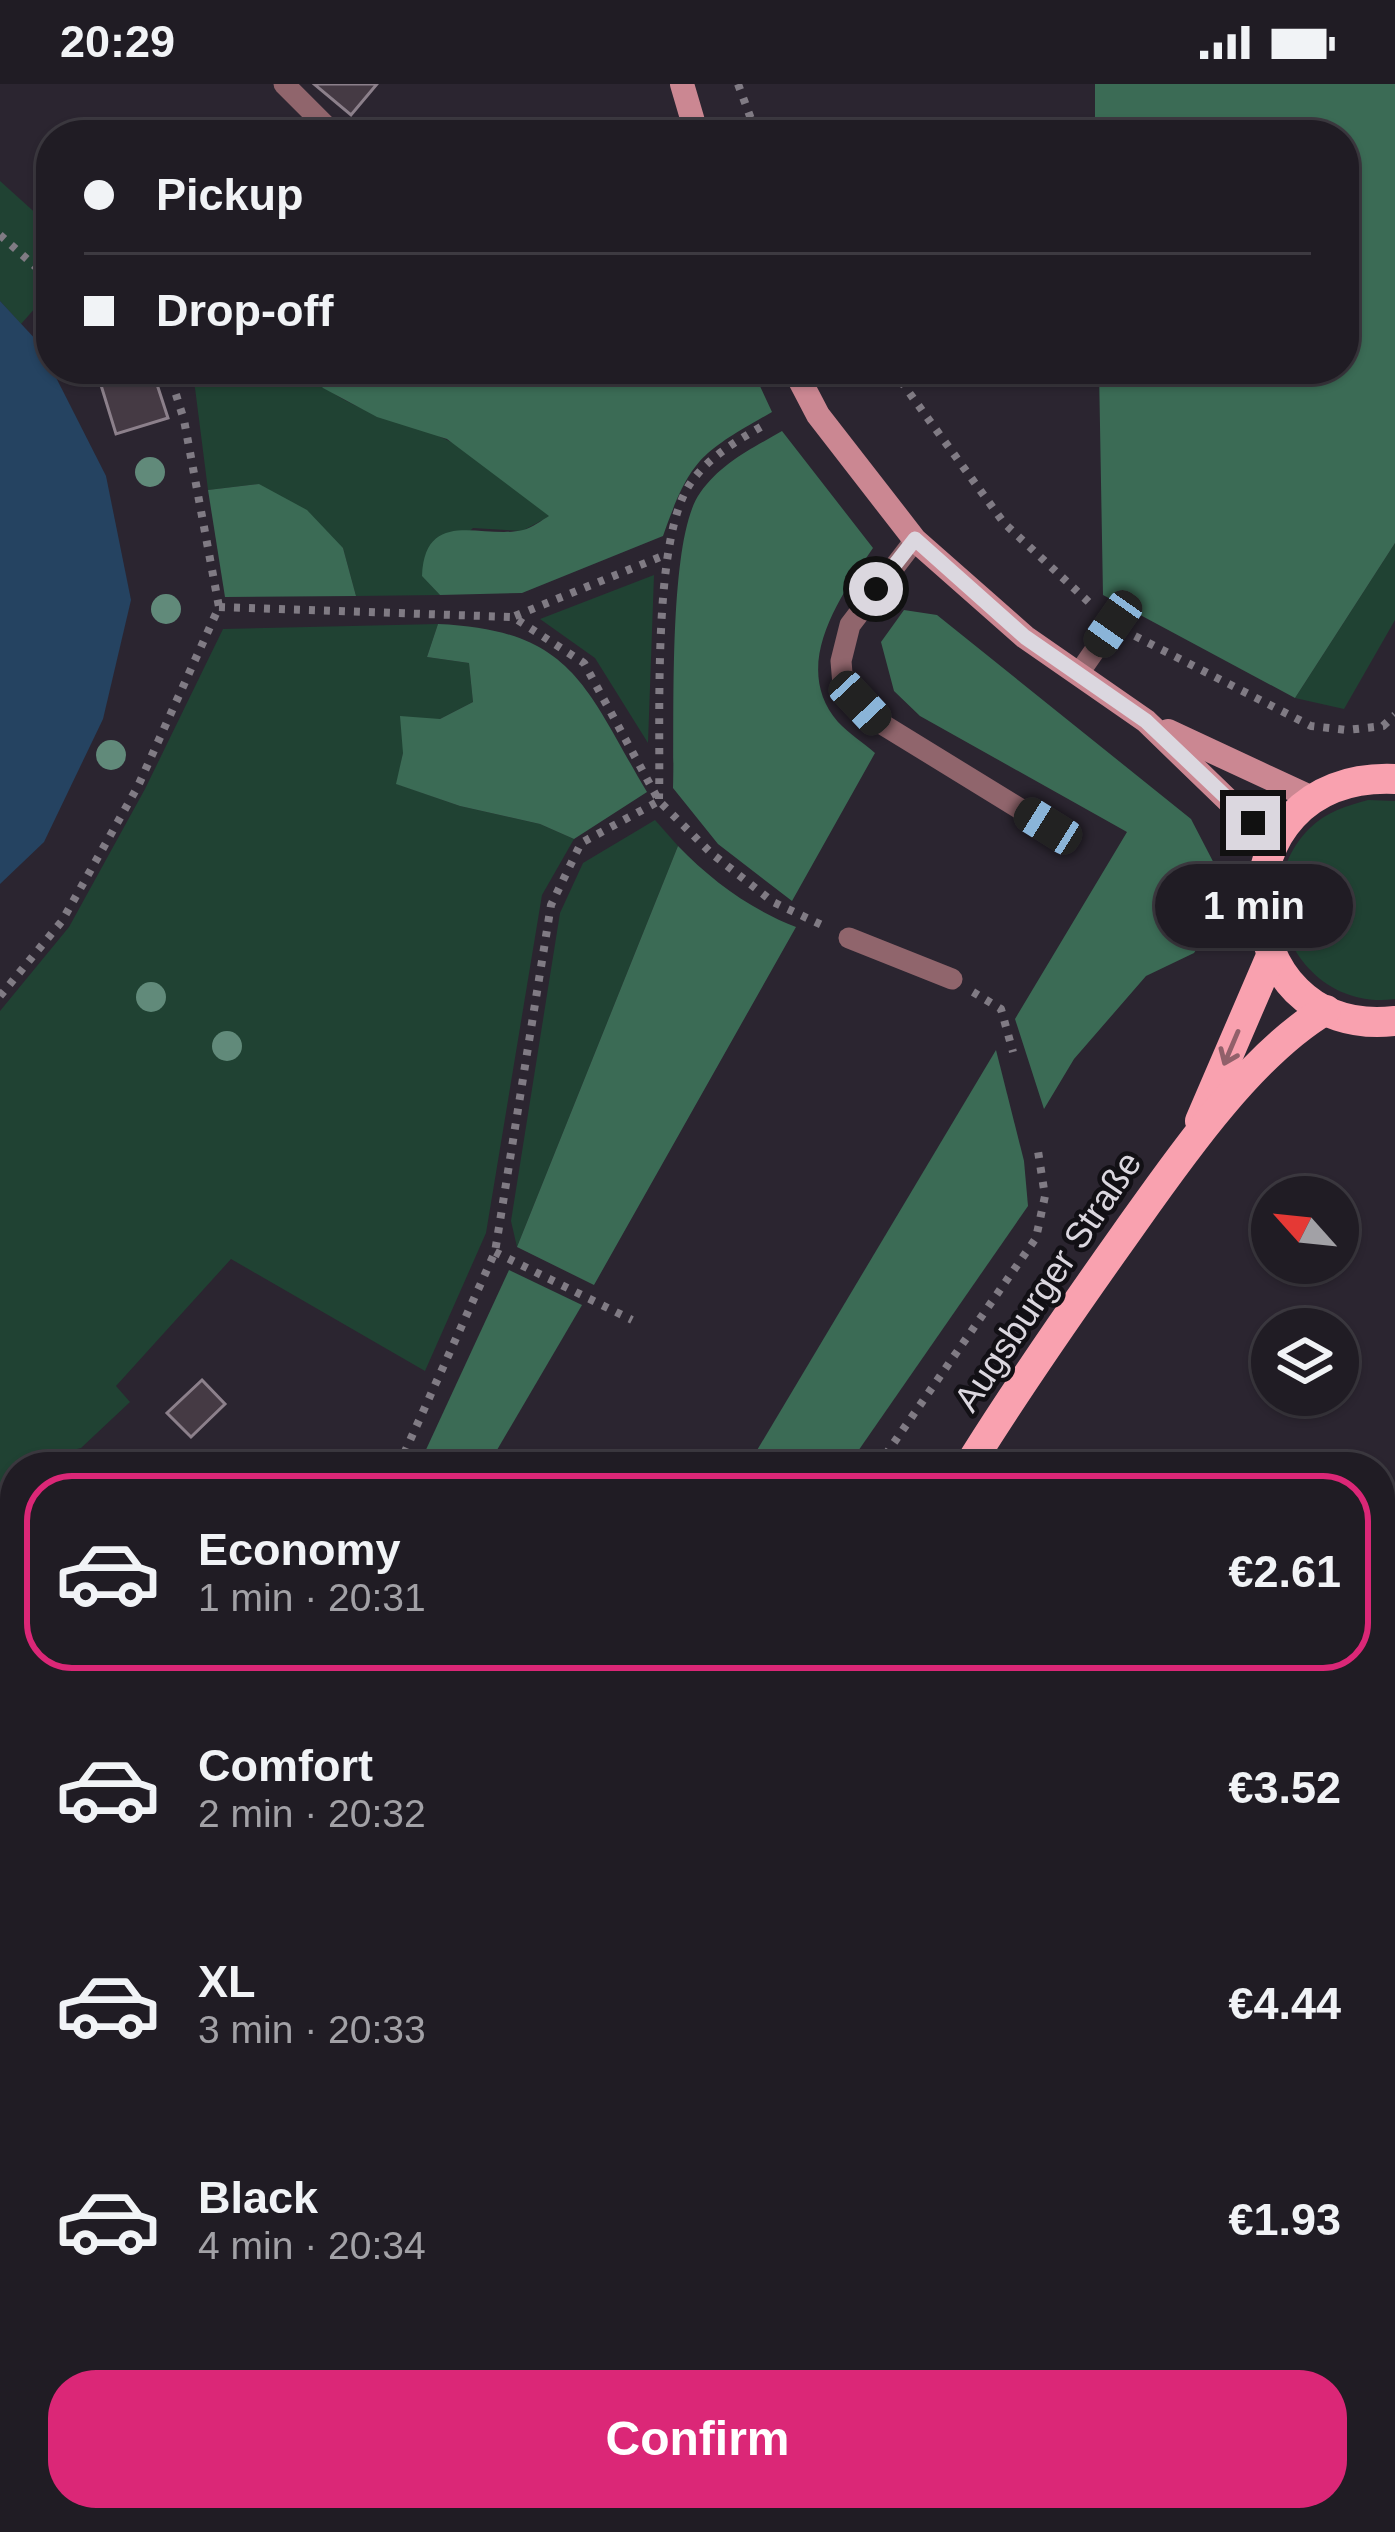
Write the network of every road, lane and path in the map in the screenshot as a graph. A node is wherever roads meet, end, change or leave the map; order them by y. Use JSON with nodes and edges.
{"nodes":[{"id":1,"x":284,"y":84,"type":"edge"},
{"id":2,"x":682,"y":84,"type":"edge"},
{"id":3,"x":738,"y":84,"type":"edge"},
{"id":4,"x":320,"y":120,"type":"edge"},
{"id":5,"x":693,"y":120,"type":"edge"},
{"id":6,"x":752,"y":120,"type":"edge"},
{"id":7,"x":0,"y":235,"type":"edge"},
{"id":8,"x":36,"y":267,"type":"edge"},
{"id":9,"x":173,"y":384,"type":"edge"},
{"id":10,"x":802,"y":384,"type":"edge"},
{"id":11,"x":903,"y":384,"type":"edge"},
{"id":12,"x":764,"y":425,"type":"dead end"},
{"id":13,"x":915,"y":539,"type":"junction"},
{"id":14,"x":665,"y":555,"type":"junction"},
{"id":15,"x":219,"y":607,"type":"junction"},
{"id":16,"x":513,"y":617,"type":"junction"},
{"id":17,"x":1113,"y":624,"type":"junction"},
{"id":18,"x":1078,"y":673,"type":"junction"},
{"id":19,"x":1395,"y":715,"type":"edge"},
{"id":20,"x":1146,"y":721,"type":"junction"},
{"id":21,"x":1388,"y":774,"type":"edge"},
{"id":22,"x":1312,"y":799,"type":"junction"},
{"id":23,"x":659,"y":801,"type":"junction"},
{"id":24,"x":1048,"y":826,"type":"dead end"},
{"id":25,"x":1272,"y":842,"type":"junction"},
{"id":26,"x":849,"y":938,"type":"joint"},
{"id":27,"x":1271,"y":956,"type":"junction"},
{"id":28,"x":952,"y":979,"type":"joint"},
{"id":29,"x":0,"y":996,"type":"edge"},
{"id":30,"x":1326,"y":1010,"type":"junction"},
{"id":31,"x":1395,"y":1021,"type":"edge"},
{"id":32,"x":1012,"y":1052,"type":"dead end"},
{"id":33,"x":1192,"y":1139,"type":"junction"},
{"id":34,"x":1038,"y":1151,"type":"dead end"},
{"id":35,"x":495,"y":1252,"type":"junction"},
{"id":36,"x":632,"y":1320,"type":"dead end"},
{"id":37,"x":405,"y":1452,"type":"edge"},
{"id":38,"x":887,"y":1452,"type":"edge"},
{"id":39,"x":977,"y":1452,"type":"edge"}],
"edges":[{"from":1,"to":4,"type":"lane"},
{"from":2,"to":5,"type":"main road"},
{"from":3,"to":6,"type":"path"},
{"from":7,"to":8,"type":"path"},
{"from":9,"to":15,"type":"path"},
{"from":10,"to":13,"type":"main road"},
{"from":11,"to":17,"type":"path"},
{"from":12,"to":14,"type":"path"},
{"from":13,"to":18,"type":"main road"},
{"from":13,"to":24,"type":"lane"},
{"from":14,"to":16,"type":"path"},
{"from":14,"to":23,"type":"path"},
{"from":15,"to":16,"type":"path"},
{"from":15,"to":29,"type":"path"},
{"from":16,"to":23,"type":"path"},
{"from":17,"to":18,"type":"lane"},
{"from":17,"to":19,"type":"path"},
{"from":18,"to":20,"type":"main road"},
{"from":20,"to":22,"type":"main road"},
{"from":20,"to":25,"type":"main road"},
{"from":21,"to":22,"type":"main road"},
{"from":22,"to":25,"type":"main road"},
{"from":23,"to":26,"type":"path"},
{"from":23,"to":35,"type":"path"},
{"from":25,"to":27,"type":"main road"},
{"from":26,"to":28,"type":"lane"},
{"from":27,"to":30,"type":"main road"},
{"from":27,"to":33,"type":"main road","name":"Augsburger Straße","one_way":true},
{"from":28,"to":32,"type":"path"},
{"from":30,"to":31,"type":"main road"},
{"from":30,"to":33,"type":"main road","name":"Augsburger Straße"},
{"from":33,"to":39,"type":"main road","name":"Augsburger Straße"},
{"from":34,"to":38,"type":"path"},
{"from":35,"to":36,"type":"path"},
{"from":35,"to":37,"type":"path"}]}
